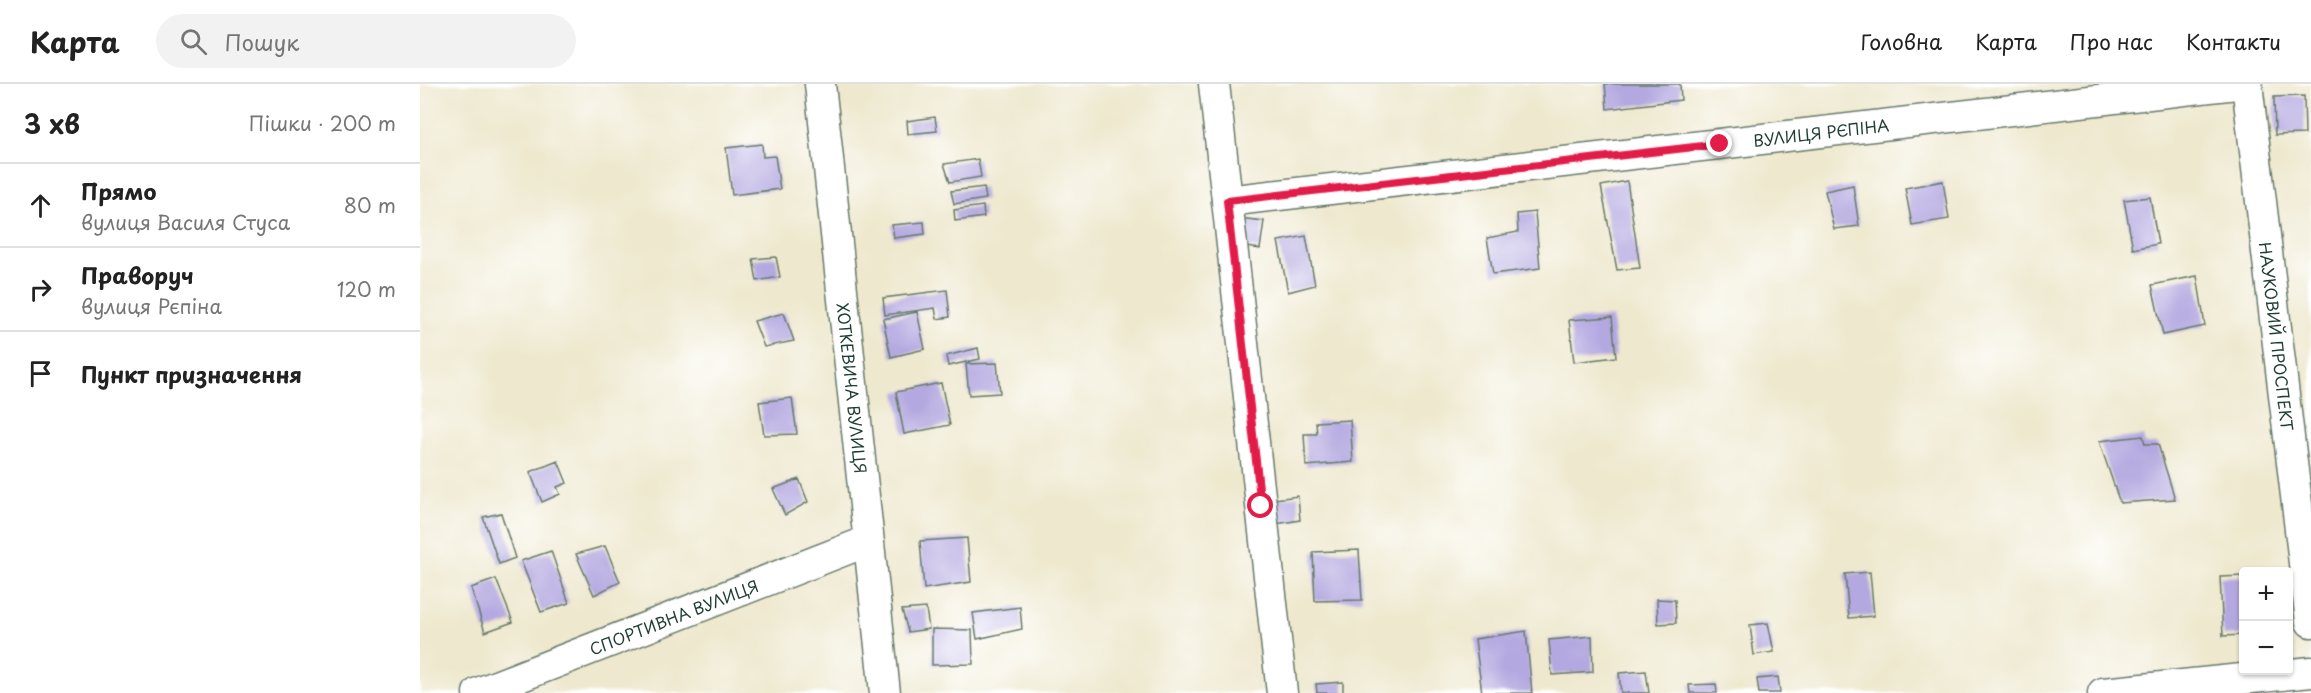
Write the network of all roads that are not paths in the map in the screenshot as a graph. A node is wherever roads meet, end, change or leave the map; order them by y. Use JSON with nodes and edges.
{"nodes":[{"id":1,"x":820,"y":84,"type":"edge"},
{"id":2,"x":1214,"y":84,"type":"edge"},
{"id":3,"x":2236,"y":84,"type":"edge"},
{"id":4,"x":2247,"y":84,"type":"edge"},
{"id":5,"x":1227,"y":201,"type":"junction"},
{"id":6,"x":868,"y":541,"type":"junction"},
{"id":7,"x":2311,"y":622,"type":"edge"},
{"id":8,"x":2311,"y":672,"type":"edge"},
{"id":9,"x":478,"y":693,"type":"edge"},
{"id":10,"x":885,"y":693,"type":"edge"},
{"id":11,"x":1282,"y":693,"type":"edge"},
{"id":12,"x":2103,"y":693,"type":"edge"}],
"edges":[{"from":1,"to":6,"type":"street","name":"ХОТКЕВИЧА ВУЛИЦЯ"},
{"from":2,"to":5,"type":"street"},
{"from":3,"to":5,"type":"street","name":"ВУЛИЦЯ РЄПІНА"},
{"from":4,"to":7,"type":"street","name":"НАУКОВИЙ ПРОСПЕКТ"},
{"from":5,"to":11,"type":"street"},
{"from":6,"to":9,"type":"street","name":"СПОРТИВНА ВУЛИЦЯ"},
{"from":6,"to":10,"type":"street","name":"ХОТКЕВИЧА ВУЛИЦЯ"},
{"from":8,"to":12,"type":"street"}]}
